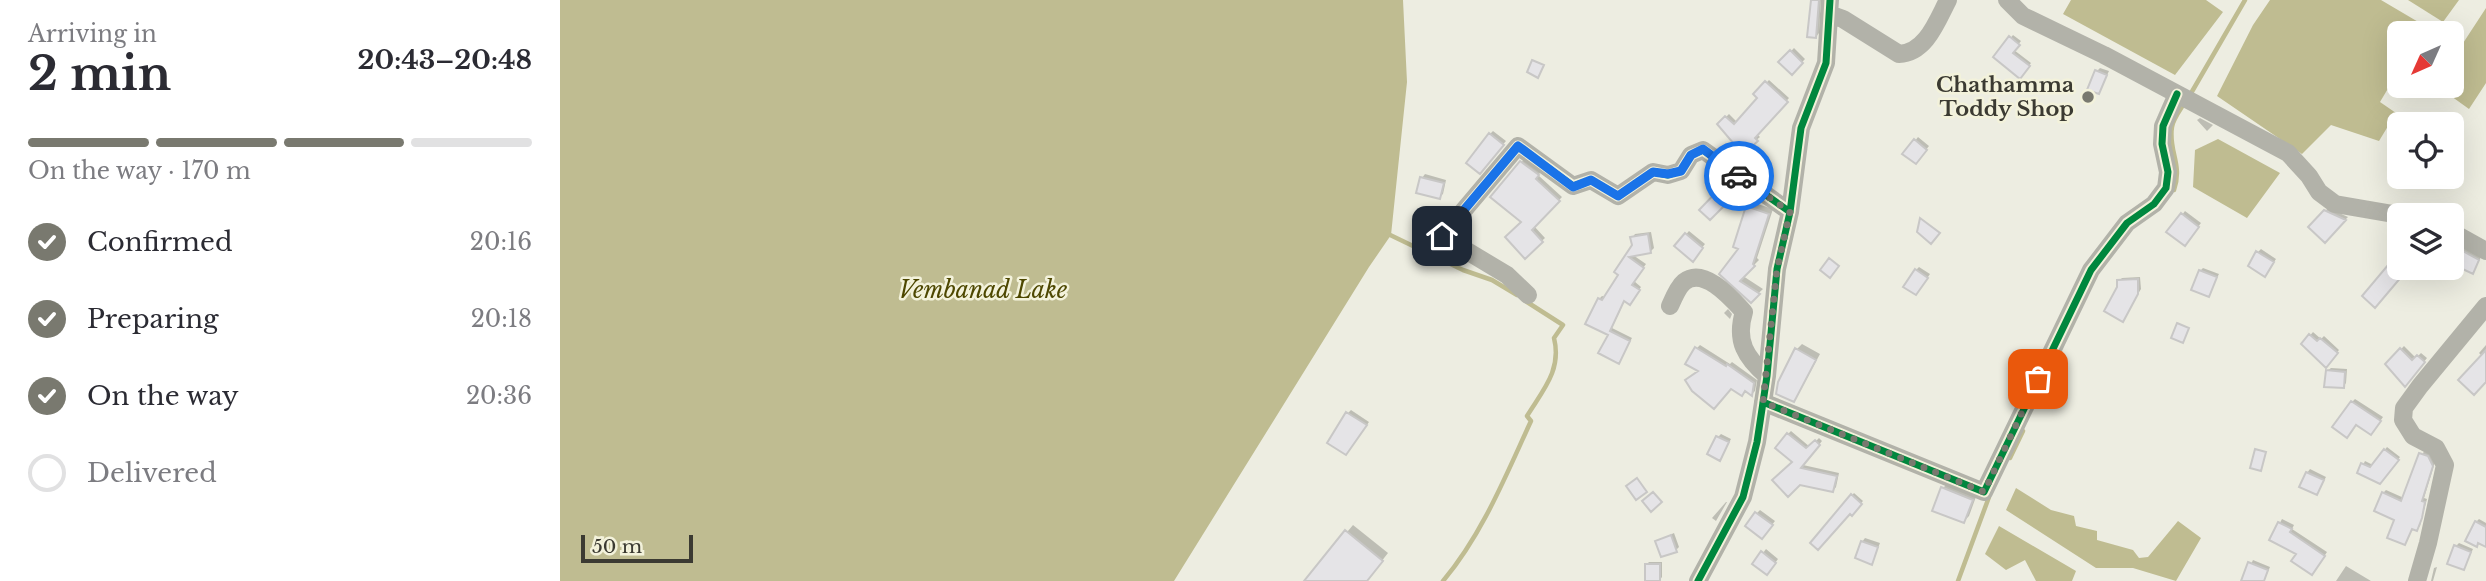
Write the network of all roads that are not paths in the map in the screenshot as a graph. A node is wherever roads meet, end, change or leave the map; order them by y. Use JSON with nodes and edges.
{"nodes":[{"id":1,"x":1948,"y":0,"type":"edge"},
{"id":2,"x":2007,"y":0,"type":"edge"},
{"id":3,"x":1829,"y":7,"type":"edge"},
{"id":4,"x":2178,"y":94,"type":"junction"},
{"id":5,"x":1790,"y":212,"type":"junction"},
{"id":6,"x":2387,"y":213,"type":"edge"},
{"id":7,"x":2464,"y":239,"type":"edge"},
{"id":8,"x":2486,"y":251,"type":"edge"},
{"id":9,"x":1528,"y":295,"type":"dead end"},
{"id":10,"x":1670,"y":306,"type":"dead end"},
{"id":11,"x":2486,"y":306,"type":"edge"},
{"id":12,"x":1767,"y":376,"type":"junction"},
{"id":13,"x":1763,"y":402,"type":"junction"},
{"id":14,"x":1698,"y":581,"type":"edge"},
{"id":15,"x":2417,"y":581,"type":"edge"}],
"edges":[{"from":1,"to":3,"type":"street"},
{"from":2,"to":4,"type":"street"},
{"from":3,"to":5,"type":"street"},
{"from":4,"to":6,"type":"street"},
{"from":4,"to":13,"type":"street"},
{"from":5,"to":9,"type":"street"},
{"from":5,"to":12,"type":"street"},
{"from":7,"to":8,"type":"street"},
{"from":10,"to":12,"type":"street"},
{"from":11,"to":15,"type":"street"},
{"from":12,"to":13,"type":"street"},
{"from":13,"to":14,"type":"street"}]}
